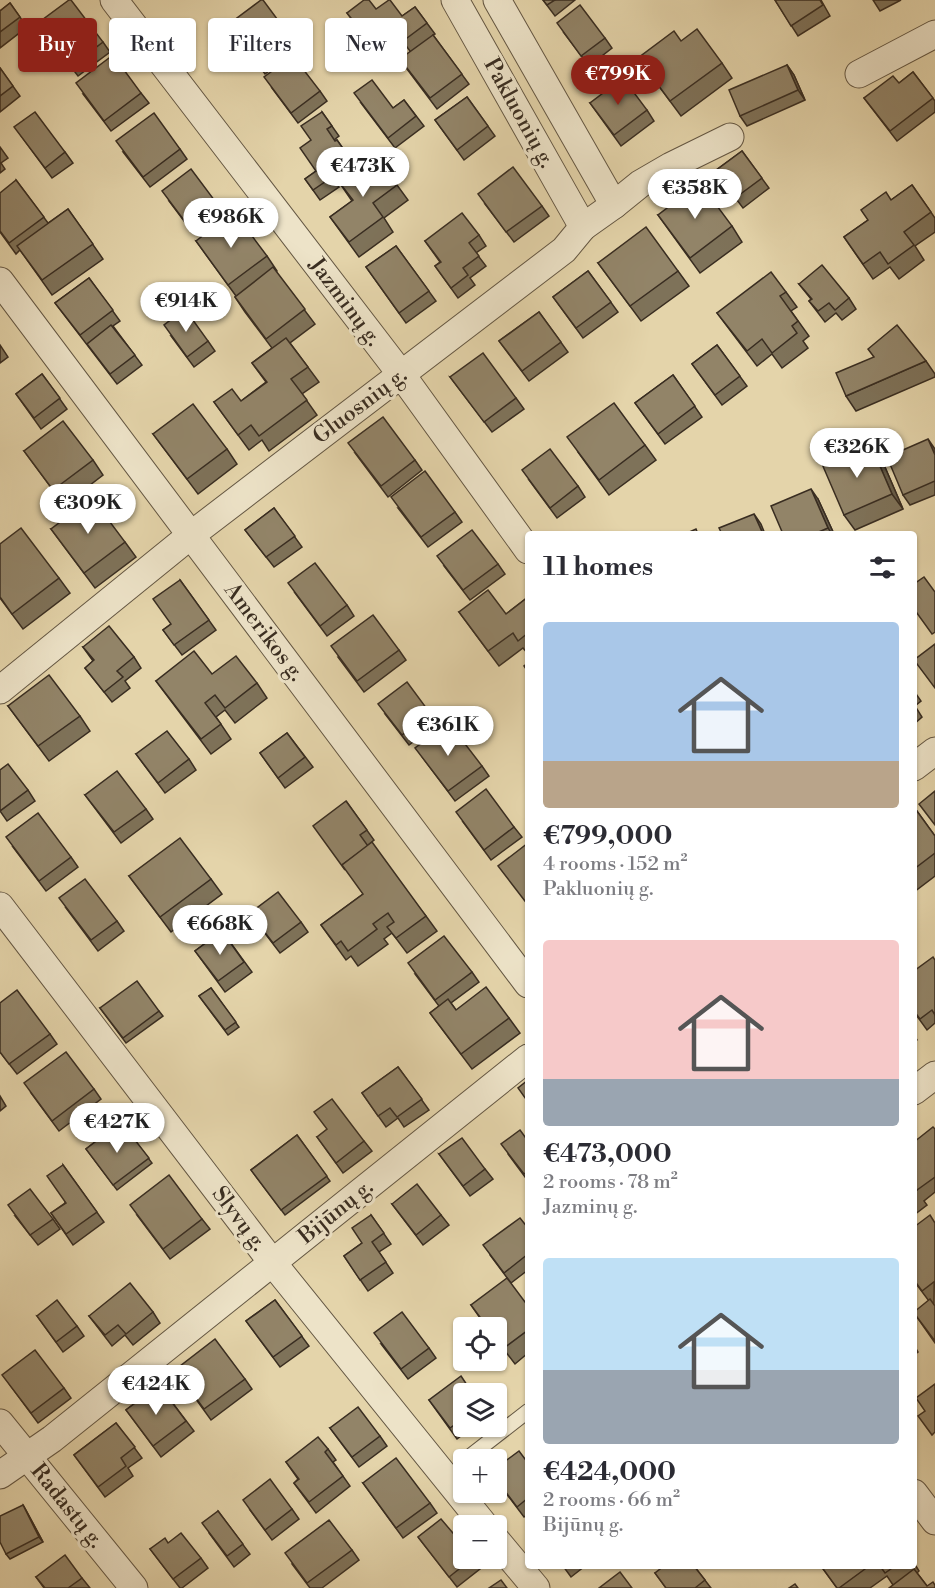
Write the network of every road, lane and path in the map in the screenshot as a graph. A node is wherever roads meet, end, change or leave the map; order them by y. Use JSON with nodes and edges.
{"nodes":[{"id":1,"x":114,"y":0,"type":"edge"},
{"id":2,"x":455,"y":0,"type":"edge"},
{"id":3,"x":497,"y":0,"type":"edge"},
{"id":4,"x":935,"y":34,"type":"edge"},
{"id":5,"x":859,"y":74,"type":"dead end"},
{"id":6,"x":730,"y":137,"type":"dead end"},
{"id":7,"x":614,"y":206,"type":"junction"},
{"id":8,"x":583,"y":227,"type":"junction"},
{"id":9,"x":0,"y":280,"type":"edge"},
{"id":10,"x":401,"y":374,"type":"junction"},
{"id":11,"x":191,"y":535,"type":"junction"},
{"id":12,"x":525,"y":546,"type":"edge"},
{"id":13,"x":0,"y":690,"type":"edge"},
{"id":14,"x":935,"y":751,"type":"edge"},
{"id":15,"x":917,"y":765,"type":"edge"},
{"id":16,"x":0,"y":906,"type":"edge"},
{"id":17,"x":525,"y":980,"type":"edge"},
{"id":18,"x":525,"y":1060,"type":"edge"},
{"id":19,"x":935,"y":1075,"type":"edge"},
{"id":20,"x":917,"y":1089,"type":"edge"},
{"id":21,"x":272,"y":1262,"type":"junction"},
{"id":22,"x":525,"y":1413,"type":"edge"},
{"id":23,"x":0,"y":1423,"type":"edge"},
{"id":24,"x":479,"y":1449,"type":"edge"},
{"id":25,"x":27,"y":1457,"type":"junction"},
{"id":26,"x":453,"y":1460,"type":"edge"},
{"id":27,"x":0,"y":1475,"type":"edge"},
{"id":28,"x":917,"y":1497,"type":"edge"},
{"id":29,"x":935,"y":1521,"type":"edge"},
{"id":30,"x":507,"y":1553,"type":"edge"},
{"id":31,"x":134,"y":1588,"type":"edge"},
{"id":32,"x":536,"y":1588,"type":"edge"}],
"edges":[{"from":1,"to":10,"type":"street","name":"Jazminų g."},
{"from":2,"to":8,"type":"street","name":"Pakluonių g."},
{"from":3,"to":7,"type":"street","name":"Pakluonių g."},
{"from":4,"to":5,"type":"street"},
{"from":6,"to":7,"type":"street","name":"Gluosnių g."},
{"from":7,"to":8,"type":"street","name":"Gluosnių g."},
{"from":8,"to":10,"type":"street","name":"Gluosnių g."},
{"from":9,"to":11,"type":"street","name":"Amerikos g."},
{"from":10,"to":11,"type":"street","name":"Gluosnių g."},
{"from":10,"to":12,"type":"street","name":"Jazminų g."},
{"from":11,"to":13,"type":"street","name":"Gluosnių g."},
{"from":11,"to":17,"type":"street","name":"Amerikos g."},
{"from":14,"to":15,"type":"street"},
{"from":16,"to":21,"type":"street","name":"Slyvų g."},
{"from":18,"to":21,"type":"street","name":"Bijūnų g."},
{"from":19,"to":20,"type":"street"},
{"from":21,"to":25,"type":"street","name":"Bijūnų g."},
{"from":21,"to":26,"type":"street","name":"Slyvų g."},
{"from":22,"to":24,"type":"lane"},
{"from":23,"to":25,"type":"street","name":"Radastų g."},
{"from":25,"to":27,"type":"street","name":"Bijūnų g."},
{"from":25,"to":31,"type":"street","name":"Radastų g."},
{"from":28,"to":29,"type":"street"},
{"from":30,"to":32,"type":"street"}]}
